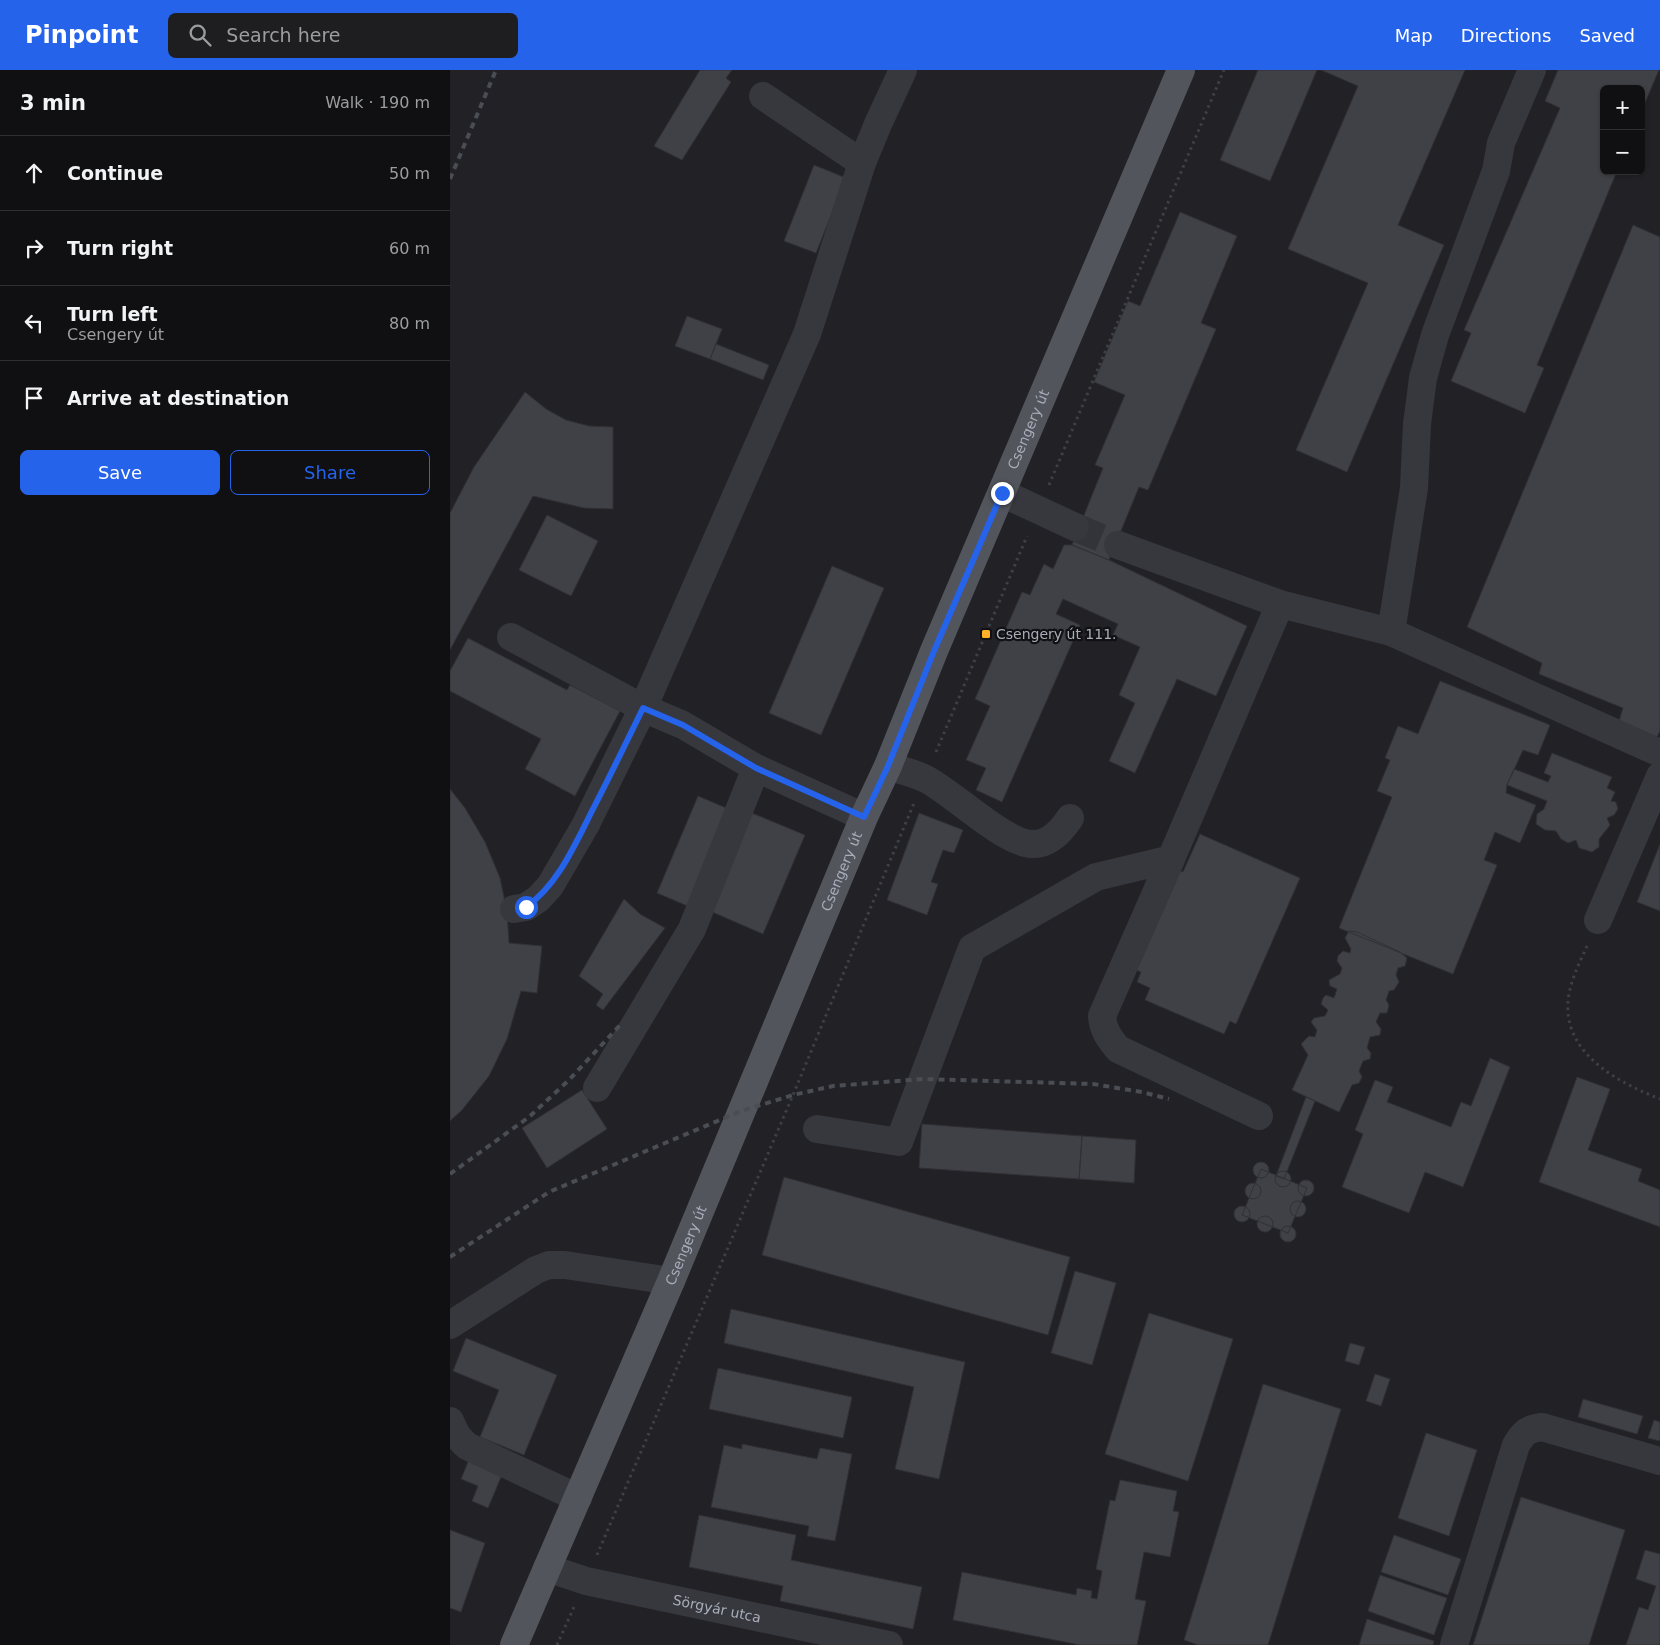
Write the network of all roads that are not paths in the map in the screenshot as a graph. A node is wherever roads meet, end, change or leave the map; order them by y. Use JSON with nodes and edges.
{"nodes":[{"id":1,"x":902,"y":70,"type":"edge"},
{"id":2,"x":1180,"y":70,"type":"edge"},
{"id":3,"x":1532,"y":70,"type":"edge"},
{"id":4,"x":763,"y":96,"type":"dead end"},
{"id":5,"x":862,"y":164,"type":"junction"},
{"id":6,"x":1002,"y":493,"type":"junction"},
{"id":7,"x":1074,"y":527,"type":"tunnel mouth"},
{"id":8,"x":1118,"y":545,"type":"tunnel mouth"},
{"id":9,"x":1280,"y":604,"type":"junction"},
{"id":10,"x":1391,"y":632,"type":"junction"},
{"id":11,"x":511,"y":637,"type":"dead end"},
{"id":12,"x":643,"y":708,"type":"junction"},
{"id":13,"x":1660,"y":754,"type":"edge"},
{"id":14,"x":888,"y":766,"type":"junction"},
{"id":15,"x":756,"y":768,"type":"junction"},
{"id":16,"x":1660,"y":776,"type":"edge"},
{"id":17,"x":864,"y":817,"type":"junction"},
{"id":18,"x":1070,"y":818,"type":"dead end"},
{"id":19,"x":1171,"y":859,"type":"junction"},
{"id":20,"x":514,"y":910,"type":"dead end"},
{"id":21,"x":1598,"y":920,"type":"road end"},
{"id":22,"x":597,"y":1088,"type":"dead end"},
{"id":23,"x":1259,"y":1116,"type":"dead end"},
{"id":24,"x":817,"y":1129,"type":"dead end"},
{"id":25,"x":671,"y":1281,"type":"junction"},
{"id":26,"x":450,"y":1325,"type":"edge"},
{"id":27,"x":450,"y":1421,"type":"edge"},
{"id":28,"x":1660,"y":1461,"type":"edge"},
{"id":29,"x":578,"y":1498,"type":"junction"},
{"id":30,"x":547,"y":1568,"type":"junction"},
{"id":31,"x":514,"y":1645,"type":"edge"},
{"id":32,"x":889,"y":1645,"type":"edge"},
{"id":33,"x":1454,"y":1645,"type":"edge"}],
"edges":[{"from":1,"to":5,"type":"street"},
{"from":2,"to":6,"type":"main road","name":"Csengery út"},
{"from":3,"to":10,"type":"street"},
{"from":4,"to":5,"type":"street"},
{"from":5,"to":12,"type":"street"},
{"from":6,"to":7,"type":"street"},
{"from":6,"to":14,"type":"main road","name":"Csengery út"},
{"from":8,"to":9,"type":"street"},
{"from":9,"to":10,"type":"street"},
{"from":9,"to":19,"type":"street"},
{"from":10,"to":13,"type":"street"},
{"from":11,"to":12,"type":"street"},
{"from":12,"to":15,"type":"street"},
{"from":12,"to":20,"type":"street"},
{"from":14,"to":17,"type":"main road","name":"Csengery út"},
{"from":14,"to":18,"type":"street"},
{"from":15,"to":17,"type":"street"},
{"from":15,"to":22,"type":"street"},
{"from":16,"to":21,"type":"street"},
{"from":17,"to":25,"type":"main road","name":"Csengery út"},
{"from":19,"to":23,"type":"street"},
{"from":19,"to":24,"type":"street"},
{"from":25,"to":26,"type":"street"},
{"from":25,"to":29,"type":"main road","name":"Csengery út"},
{"from":27,"to":29,"type":"street"},
{"from":28,"to":33,"type":"street"},
{"from":29,"to":30,"type":"main road","name":"Csengery út"},
{"from":30,"to":31,"type":"main road","name":"Csengery út"},
{"from":30,"to":32,"type":"street","name":"Sörgyár utca"}]}
